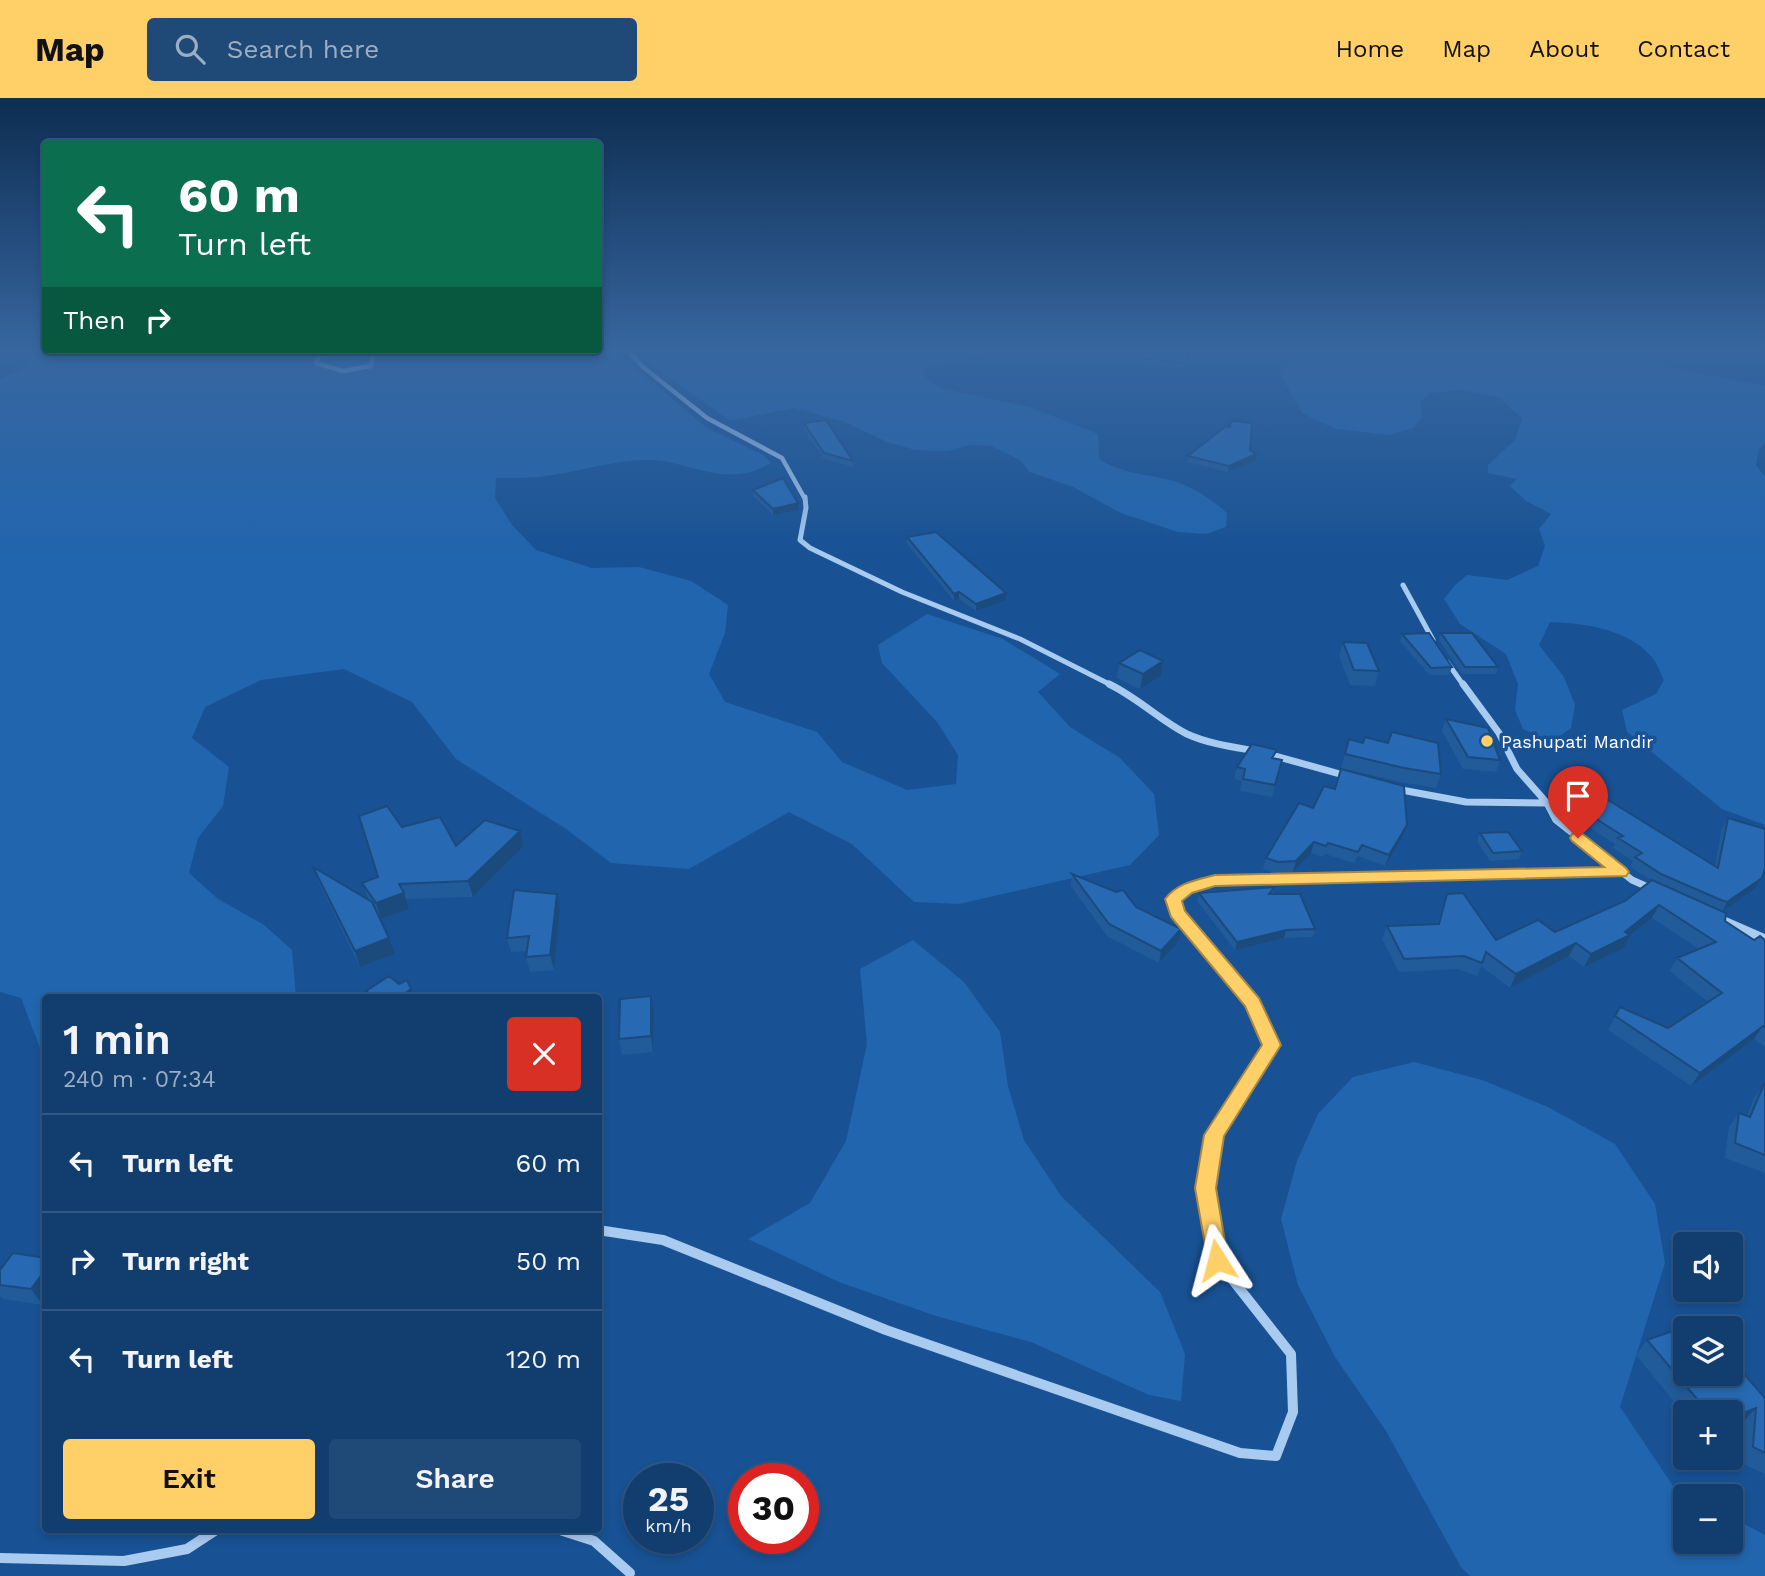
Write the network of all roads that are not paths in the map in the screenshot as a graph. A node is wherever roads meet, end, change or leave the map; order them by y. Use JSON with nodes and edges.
{"nodes":[{"id":1,"x":707,"y":418,"type":"edge"},
{"id":2,"x":1403,"y":585,"type":"dead end"},
{"id":3,"x":1350,"y":777,"type":"edge"},
{"id":4,"x":1390,"y":788,"type":"edge"},
{"id":5,"x":1547,"y":803,"type":"junction"},
{"id":6,"x":1620,"y":872,"type":"junction"},
{"id":7,"x":1656,"y":891,"type":"edge"},
{"id":8,"x":1717,"y":918,"type":"edge"},
{"id":9,"x":1765,"y":939,"type":"edge"},
{"id":10,"x":602,"y":1231,"type":"edge"},
{"id":11,"x":211,"y":1533,"type":"edge"},
{"id":12,"x":569,"y":1533,"type":"edge"},
{"id":13,"x":0,"y":1558,"type":"edge"},
{"id":14,"x":620,"y":1559,"type":"dead end"},
{"id":15,"x":631,"y":1574,"type":"edge"}],
"edges":[{"from":1,"to":3,"type":"street"},
{"from":2,"to":5,"type":"street"},
{"from":4,"to":5,"type":"street"},
{"from":5,"to":6,"type":"street"},
{"from":6,"to":7,"type":"street"},
{"from":6,"to":10,"type":"street"},
{"from":8,"to":9,"type":"street"},
{"from":11,"to":13,"type":"street"},
{"from":12,"to":15,"type":"street"},
{"from":14,"to":15,"type":"street"}]}
